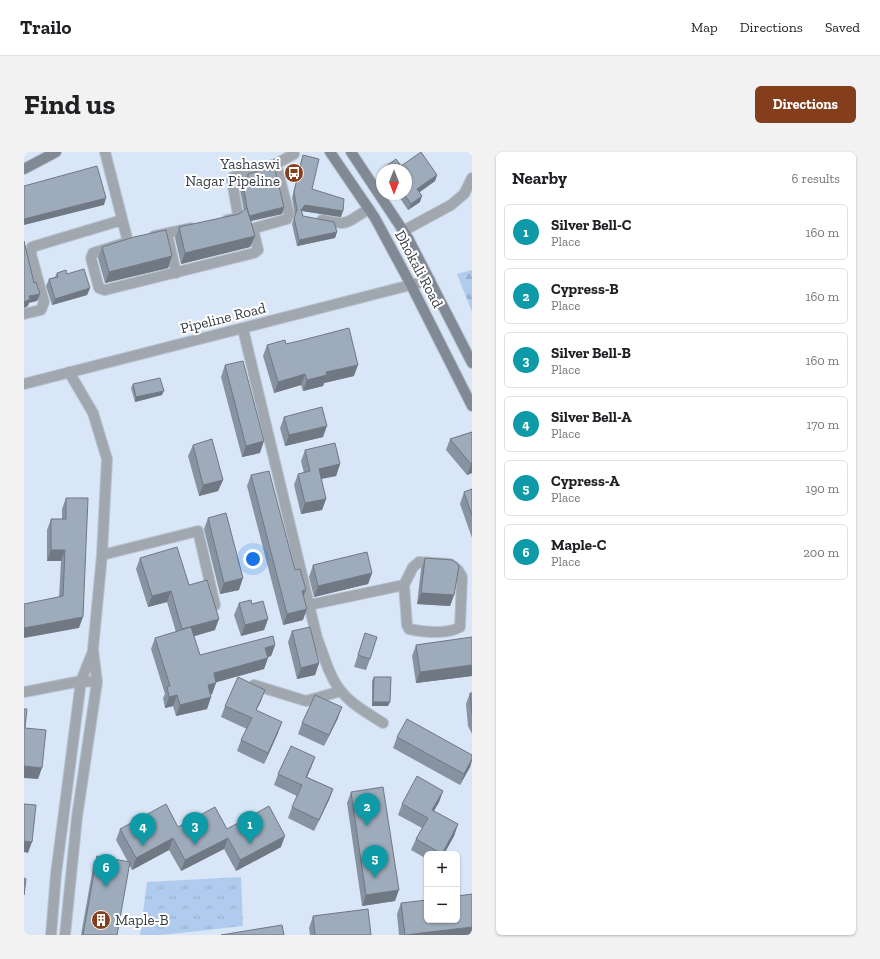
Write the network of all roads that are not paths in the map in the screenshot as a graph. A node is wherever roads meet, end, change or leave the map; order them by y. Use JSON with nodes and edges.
{"nodes":[{"id":1,"x":56,"y":152,"type":"edge"},
{"id":2,"x":105,"y":152,"type":"edge"},
{"id":3,"x":330,"y":152,"type":"edge"},
{"id":4,"x":352,"y":152,"type":"edge"},
{"id":5,"x":294,"y":154,"type":"dead end"},
{"id":6,"x":276,"y":164,"type":"junction"},
{"id":7,"x":24,"y":169,"type":"edge"},
{"id":8,"x":472,"y":178,"type":"edge"},
{"id":9,"x":370,"y":179,"type":"junction"},
{"id":10,"x":354,"y":187,"type":"junction"},
{"id":11,"x":468,"y":196,"type":"edge"},
{"id":12,"x":369,"y":209,"type":"junction"},
{"id":13,"x":313,"y":218,"type":"edge"},
{"id":14,"x":122,"y":220,"type":"junction"},
{"id":15,"x":219,"y":222,"type":"edge"},
{"id":16,"x":204,"y":225,"type":"edge"},
{"id":17,"x":403,"y":231,"type":"junction"},
{"id":18,"x":167,"y":233,"type":"junction"},
{"id":19,"x":137,"y":240,"type":"junction"},
{"id":20,"x":176,"y":273,"type":"junction"},
{"id":21,"x":430,"y":280,"type":"junction"},
{"id":22,"x":412,"y":285,"type":"junction"},
{"id":23,"x":24,"y":314,"type":"edge"},
{"id":24,"x":243,"y":329,"type":"junction"},
{"id":25,"x":472,"y":363,"type":"edge"},
{"id":26,"x":69,"y":372,"type":"junction"},
{"id":27,"x":24,"y":384,"type":"edge"},
{"id":28,"x":472,"y":406,"type":"edge"},
{"id":29,"x":102,"y":555,"type":"junction"},
{"id":30,"x":404,"y":585,"type":"junction"},
{"id":31,"x":215,"y":605,"type":"edge"},
{"id":32,"x":309,"y":605,"type":"junction"},
{"id":33,"x":93,"y":649,"type":"junction"},
{"id":34,"x":81,"y":681,"type":"junction"},
{"id":35,"x":97,"y":682,"type":"junction"},
{"id":36,"x":254,"y":685,"type":"edge"},
{"id":37,"x":341,"y":691,"type":"junction"},
{"id":38,"x":24,"y":692,"type":"edge"},
{"id":39,"x":383,"y":723,"type":"dead end"},
{"id":40,"x":51,"y":935,"type":"edge"},
{"id":41,"x":65,"y":935,"type":"edge"}],
"edges":[{"from":1,"to":7,"type":"street"},
{"from":2,"to":14,"type":"street"},
{"from":3,"to":10,"type":"street","name":"Dhokali Road"},
{"from":4,"to":9,"type":"street","name":"Dhokali Road"},
{"from":5,"to":6,"type":"street"},
{"from":6,"to":15,"type":"street"},
{"from":6,"to":20,"type":"street"},
{"from":8,"to":11,"type":"street"},
{"from":9,"to":10,"type":"street"},
{"from":9,"to":17,"type":"street","name":"Dhokali Road"},
{"from":10,"to":12,"type":"street","name":"Dhokali Road"},
{"from":11,"to":17,"type":"street"},
{"from":12,"to":13,"type":"street"},
{"from":12,"to":22,"type":"street","name":"Dhokali Road"},
{"from":14,"to":19,"type":"street"},
{"from":14,"to":23,"type":"street"},
{"from":16,"to":18,"type":"street"},
{"from":17,"to":21,"type":"street","name":"Dhokali Road"},
{"from":18,"to":19,"type":"street"},
{"from":18,"to":20,"type":"street"},
{"from":19,"to":20,"type":"street"},
{"from":21,"to":22,"type":"street","name":"Pipeline Road"},
{"from":21,"to":25,"type":"street","name":"Dhokali Road"},
{"from":22,"to":24,"type":"street","name":"Pipeline Road"},
{"from":22,"to":28,"type":"street","name":"Dhokali Road"},
{"from":24,"to":26,"type":"street","name":"Pipeline Road"},
{"from":24,"to":32,"type":"street"},
{"from":26,"to":27,"type":"street","name":"Pipeline Road"},
{"from":26,"to":29,"type":"street"},
{"from":29,"to":31,"type":"street"},
{"from":29,"to":33,"type":"street"},
{"from":30,"to":30,"type":"street"},
{"from":30,"to":32,"type":"street"},
{"from":32,"to":37,"type":"street"},
{"from":33,"to":34,"type":"street"},
{"from":33,"to":35,"type":"street"},
{"from":34,"to":35,"type":"street"},
{"from":34,"to":38,"type":"street"},
{"from":34,"to":40,"type":"street"},
{"from":35,"to":41,"type":"street"},
{"from":36,"to":37,"type":"street"},
{"from":37,"to":39,"type":"street"}]}
